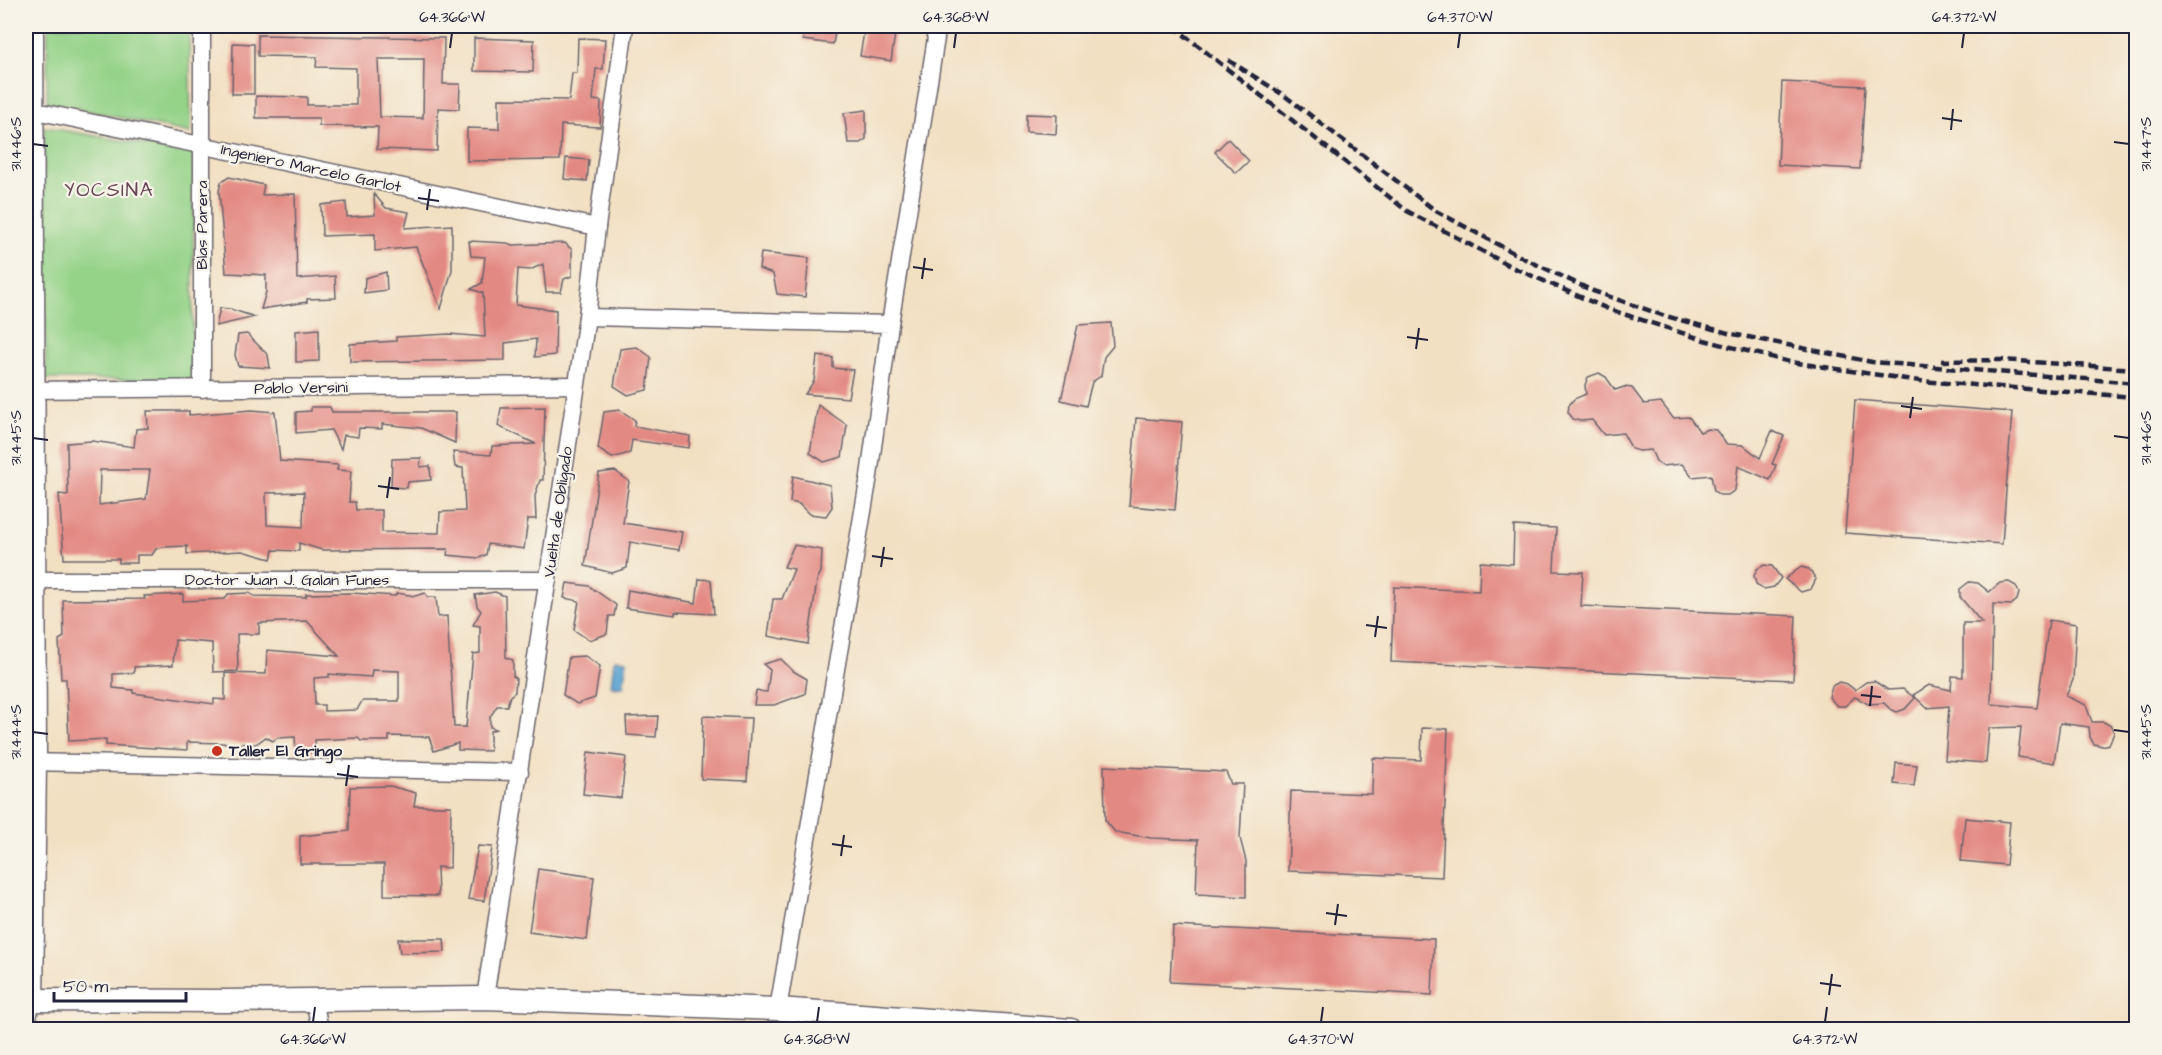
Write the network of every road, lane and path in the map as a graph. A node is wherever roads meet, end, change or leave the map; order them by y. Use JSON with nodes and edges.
{"nodes":[{"id":1,"x":32,"y":26,"type":"edge"},
{"id":2,"x":202,"y":26,"type":"edge"},
{"id":3,"x":625,"y":26,"type":"edge"},
{"id":4,"x":932,"y":26,"type":"edge"},
{"id":5,"x":29,"y":110,"type":"edge"},
{"id":6,"x":202,"y":146,"type":"junction"},
{"id":7,"x":597,"y":227,"type":"junction"},
{"id":8,"x":587,"y":317,"type":"junction"},
{"id":9,"x":890,"y":324,"type":"junction"},
{"id":10,"x":576,"y":385,"type":"junction"},
{"id":11,"x":29,"y":390,"type":"edge"},
{"id":12,"x":202,"y":390,"type":"junction"},
{"id":13,"x":30,"y":580,"type":"edge"},
{"id":14,"x":548,"y":580,"type":"junction"},
{"id":15,"x":30,"y":762,"type":"edge"},
{"id":16,"x":520,"y":772,"type":"junction"},
{"id":17,"x":29,"y":957,"type":"edge"},
{"id":18,"x":485,"y":998,"type":"junction"},
{"id":19,"x":314,"y":999,"type":"junction"},
{"id":20,"x":29,"y":1000,"type":"edge"},
{"id":21,"x":778,"y":1009,"type":"junction"},
{"id":22,"x":26,"y":1027,"type":"edge"},
{"id":23,"x":320,"y":1029,"type":"edge"},
{"id":24,"x":1071,"y":1029,"type":"edge"}],
"edges":[{"from":1,"to":5,"type":"main road"},
{"from":2,"to":6,"type":"street","name":"Blas Parera"},
{"from":3,"to":7,"type":"street","name":"Vuelta de Obligado"},
{"from":4,"to":9,"type":"street"},
{"from":5,"to":6,"type":"street","name":"Ingeniero Marcelo Garlot"},
{"from":5,"to":11,"type":"main road"},
{"from":6,"to":7,"type":"street","name":"Ingeniero Marcelo Garlot"},
{"from":6,"to":12,"type":"street","name":"Blas Parera"},
{"from":7,"to":8,"type":"street","name":"Vuelta de Obligado"},
{"from":8,"to":9,"type":"street"},
{"from":8,"to":10,"type":"street","name":"Vuelta de Obligado"},
{"from":9,"to":21,"type":"street"},
{"from":10,"to":12,"type":"street","name":"Pablo Versini"},
{"from":10,"to":14,"type":"street","name":"Vuelta de Obligado"},
{"from":11,"to":12,"type":"street","name":"Pablo Versini"},
{"from":11,"to":13,"type":"main road"},
{"from":13,"to":14,"type":"street","name":"Doctor Juan J. Galan Funes"},
{"from":13,"to":15,"type":"main road"},
{"from":14,"to":16,"type":"street","name":"Vuelta de Obligado"},
{"from":15,"to":16,"type":"street"},
{"from":15,"to":17,"type":"main road"},
{"from":16,"to":18,"type":"street","name":"Vuelta de Obligado"},
{"from":17,"to":20,"type":"main road"},
{"from":18,"to":19,"type":"main road"},
{"from":18,"to":21,"type":"main road"},
{"from":19,"to":20,"type":"main road"},
{"from":19,"to":23,"type":"street"},
{"from":20,"to":22,"type":"street"},
{"from":21,"to":24,"type":"main road"}]}
